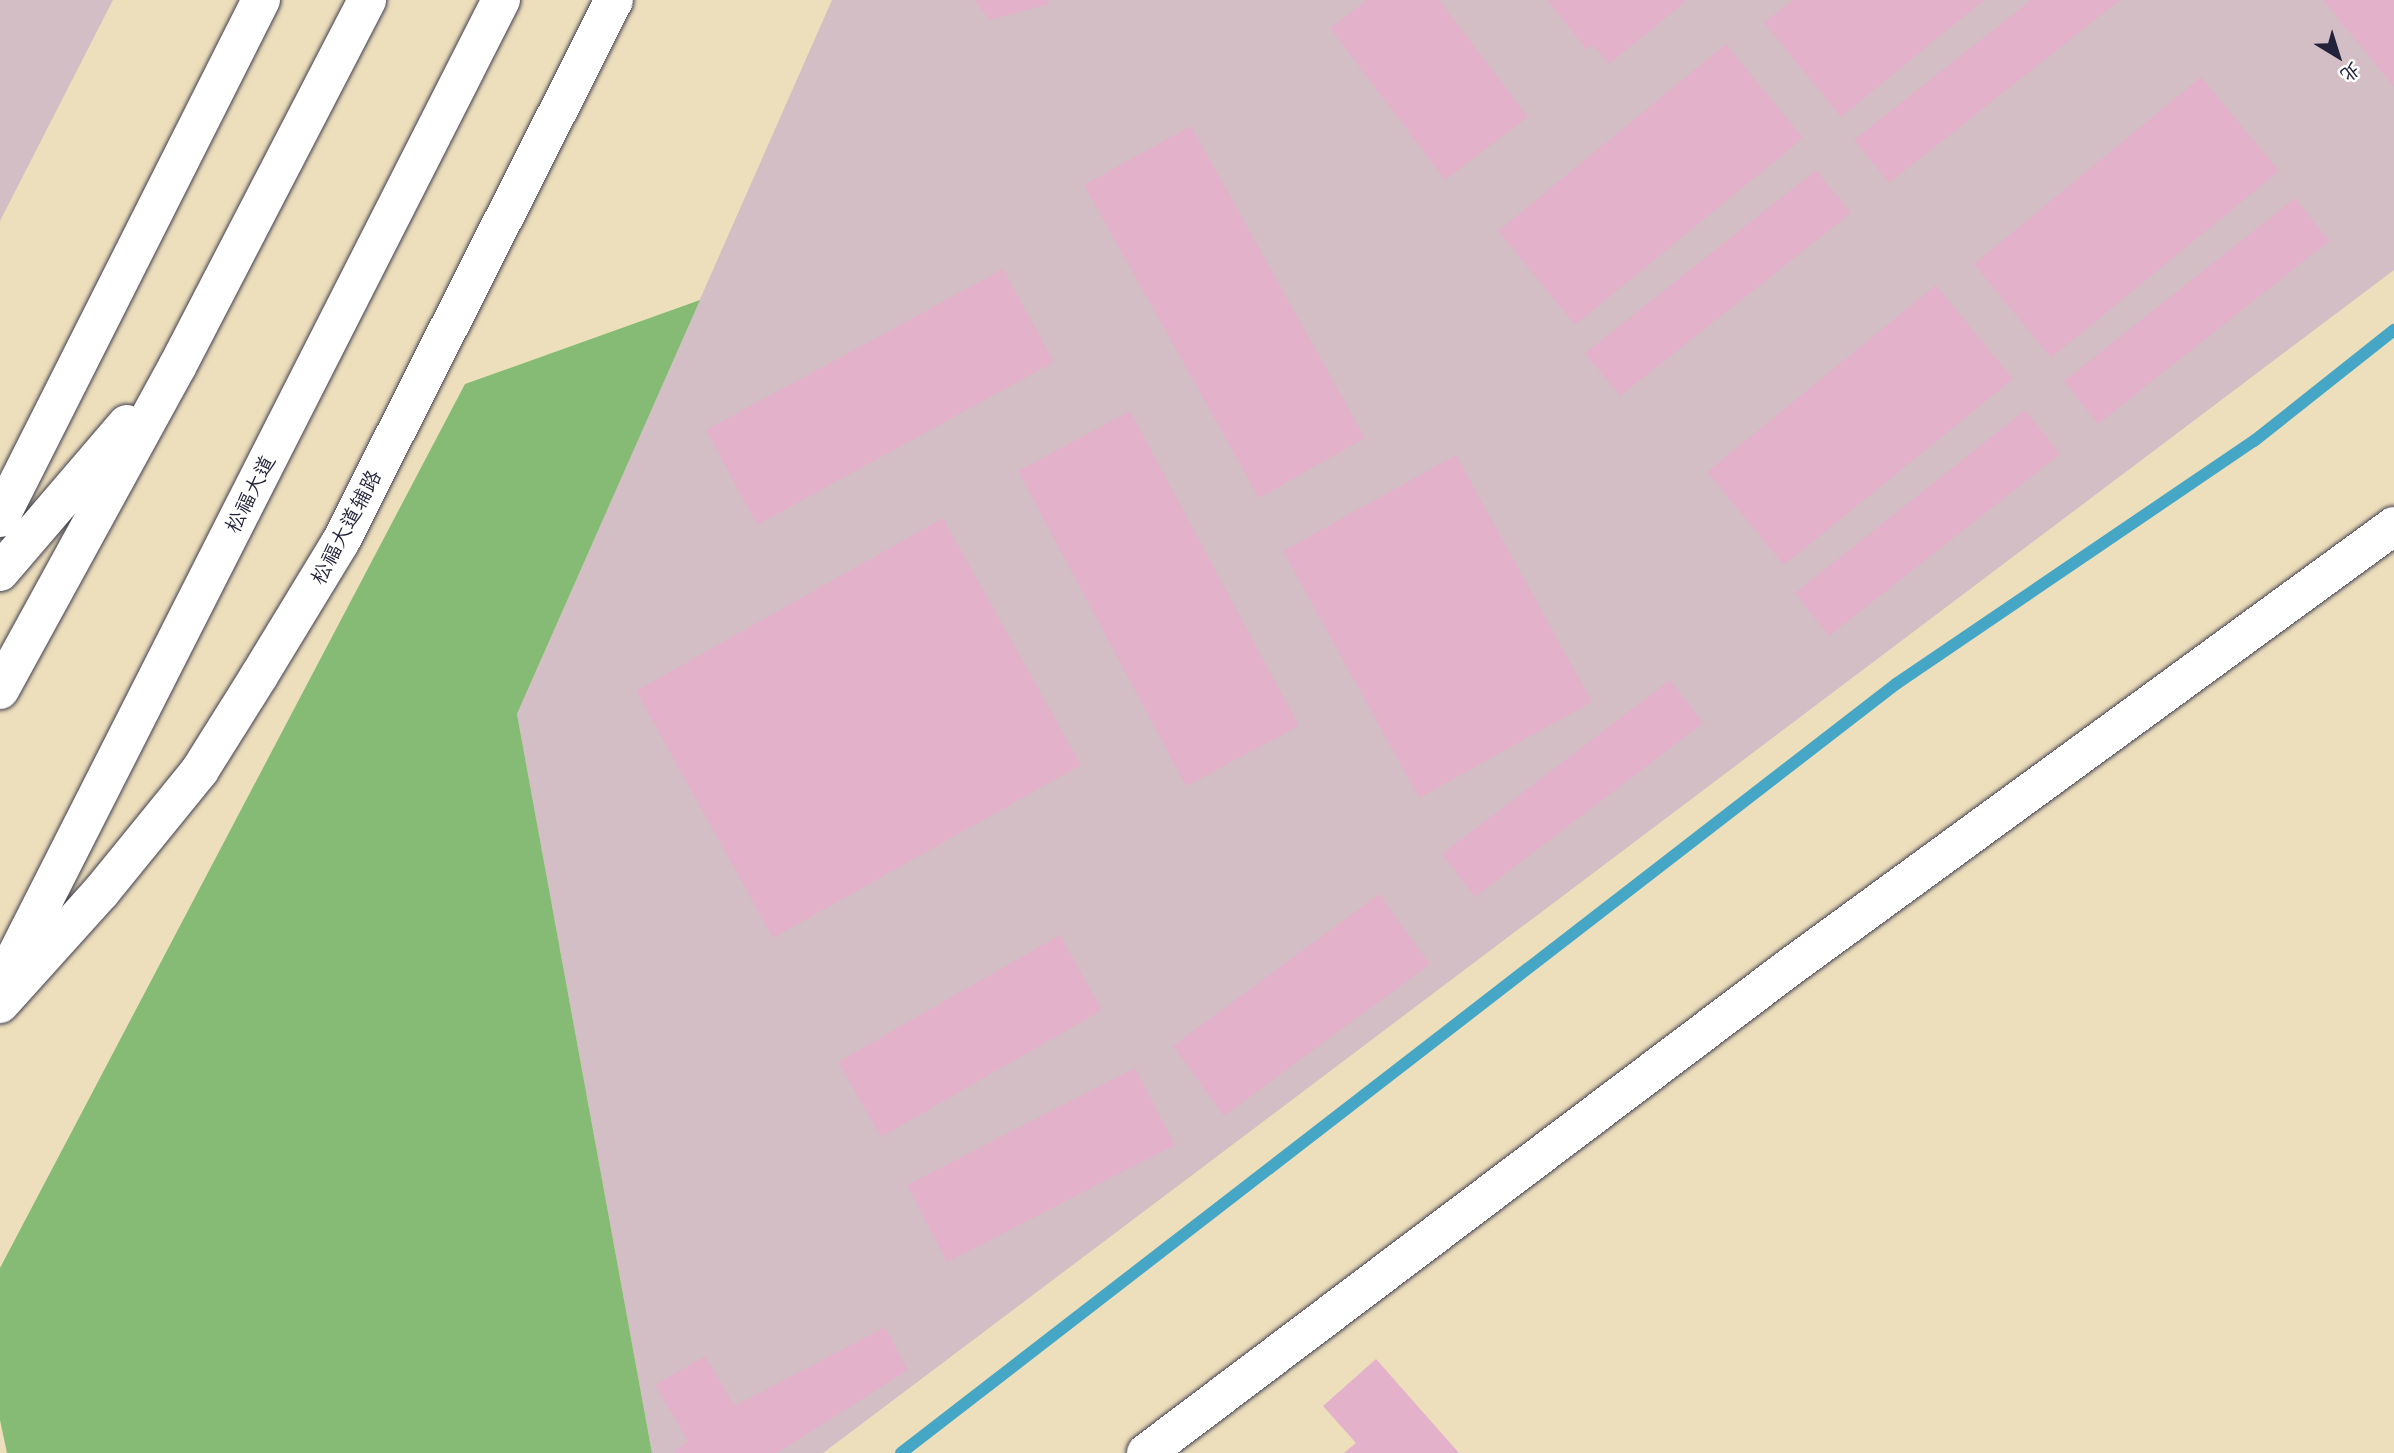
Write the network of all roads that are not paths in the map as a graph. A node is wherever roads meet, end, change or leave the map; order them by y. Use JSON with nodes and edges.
{"nodes":[{"id":1,"x":261,"y":0,"type":"edge"},
{"id":2,"x":367,"y":0,"type":"edge"},
{"id":3,"x":500,"y":0,"type":"edge"},
{"id":4,"x":614,"y":0,"type":"edge"},
{"id":5,"x":177,"y":367,"type":"junction"},
{"id":6,"x":0,"y":517,"type":"edge"},
{"id":7,"x":2394,"y":526,"type":"edge"},
{"id":8,"x":0,"y":572,"type":"edge"},
{"id":9,"x":0,"y":690,"type":"edge"},
{"id":10,"x":0,"y":987,"type":"edge"},
{"id":11,"x":0,"y":1004,"type":"edge"},
{"id":12,"x":1146,"y":1453,"type":"edge"}],
"edges":[{"from":1,"to":6,"type":"main road"},
{"from":2,"to":5,"type":"main road"},
{"from":3,"to":10,"type":"main road","name":"松福大道"},
{"from":4,"to":11,"type":"main road","name":"松福大道辅路"},
{"from":5,"to":8,"type":"main road"},
{"from":5,"to":9,"type":"main road"},
{"from":7,"to":12,"type":"main road"}]}
